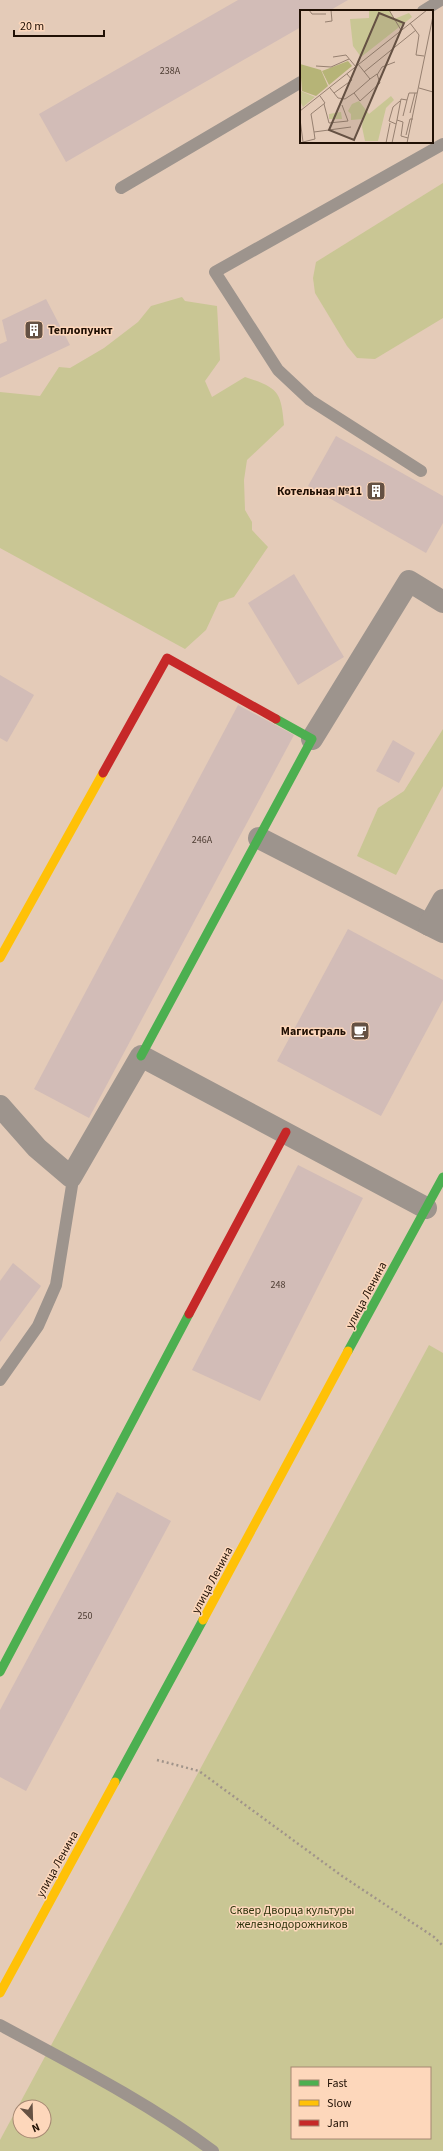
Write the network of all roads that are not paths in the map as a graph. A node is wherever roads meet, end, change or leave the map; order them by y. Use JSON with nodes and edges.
{"nodes":[{"id":1,"x":442,"y":0,"type":"edge"},
{"id":2,"x":425,"y":10,"type":"edge"},
{"id":3,"x":300,"y":83,"type":"edge"},
{"id":4,"x":443,"y":144,"type":"edge"},
{"id":5,"x":121,"y":188,"type":"dead end"},
{"id":6,"x":421,"y":471,"type":"dead end"},
{"id":7,"x":443,"y":602,"type":"edge"},
{"id":8,"x":312,"y":739,"type":"junction"},
{"id":9,"x":259,"y":838,"type":"junction"},
{"id":10,"x":443,"y":900,"type":"edge"},
{"id":11,"x":436,"y":929,"type":"edge"},
{"id":12,"x":0,"y":958,"type":"edge"},
{"id":13,"x":141,"y":1056,"type":"junction"},
{"id":14,"x":0,"y":1106,"type":"edge"},
{"id":15,"x":286,"y":1132,"type":"junction"},
{"id":16,"x":74,"y":1173,"type":"junction"},
{"id":17,"x":443,"y":1177,"type":"edge"},
{"id":18,"x":426,"y":1208,"type":"junction"},
{"id":19,"x":0,"y":1380,"type":"edge"},
{"id":20,"x":0,"y":1672,"type":"edge"},
{"id":21,"x":0,"y":1993,"type":"edge"},
{"id":22,"x":0,"y":2025,"type":"edge"},
{"id":23,"x":213,"y":2151,"type":"edge"}],
"edges":[{"from":1,"to":2,"type":"lane"},
{"from":3,"to":5,"type":"lane"},
{"from":4,"to":6,"type":"lane"},
{"from":7,"to":8,"type":"street"},
{"from":8,"to":9,"type":"street"},
{"from":8,"to":12,"type":"street"},
{"from":9,"to":11,"type":"street"},
{"from":9,"to":13,"type":"street"},
{"from":10,"to":11,"type":"street"},
{"from":13,"to":15,"type":"street"},
{"from":13,"to":16,"type":"street"},
{"from":14,"to":16,"type":"street"},
{"from":15,"to":18,"type":"street"},
{"from":15,"to":20,"type":"street"},
{"from":16,"to":19,"type":"lane"},
{"from":17,"to":18,"type":"street","name":"улица Ленина"},
{"from":18,"to":21,"type":"street","name":"улица Ленина"},
{"from":22,"to":23,"type":"lane"}]}
